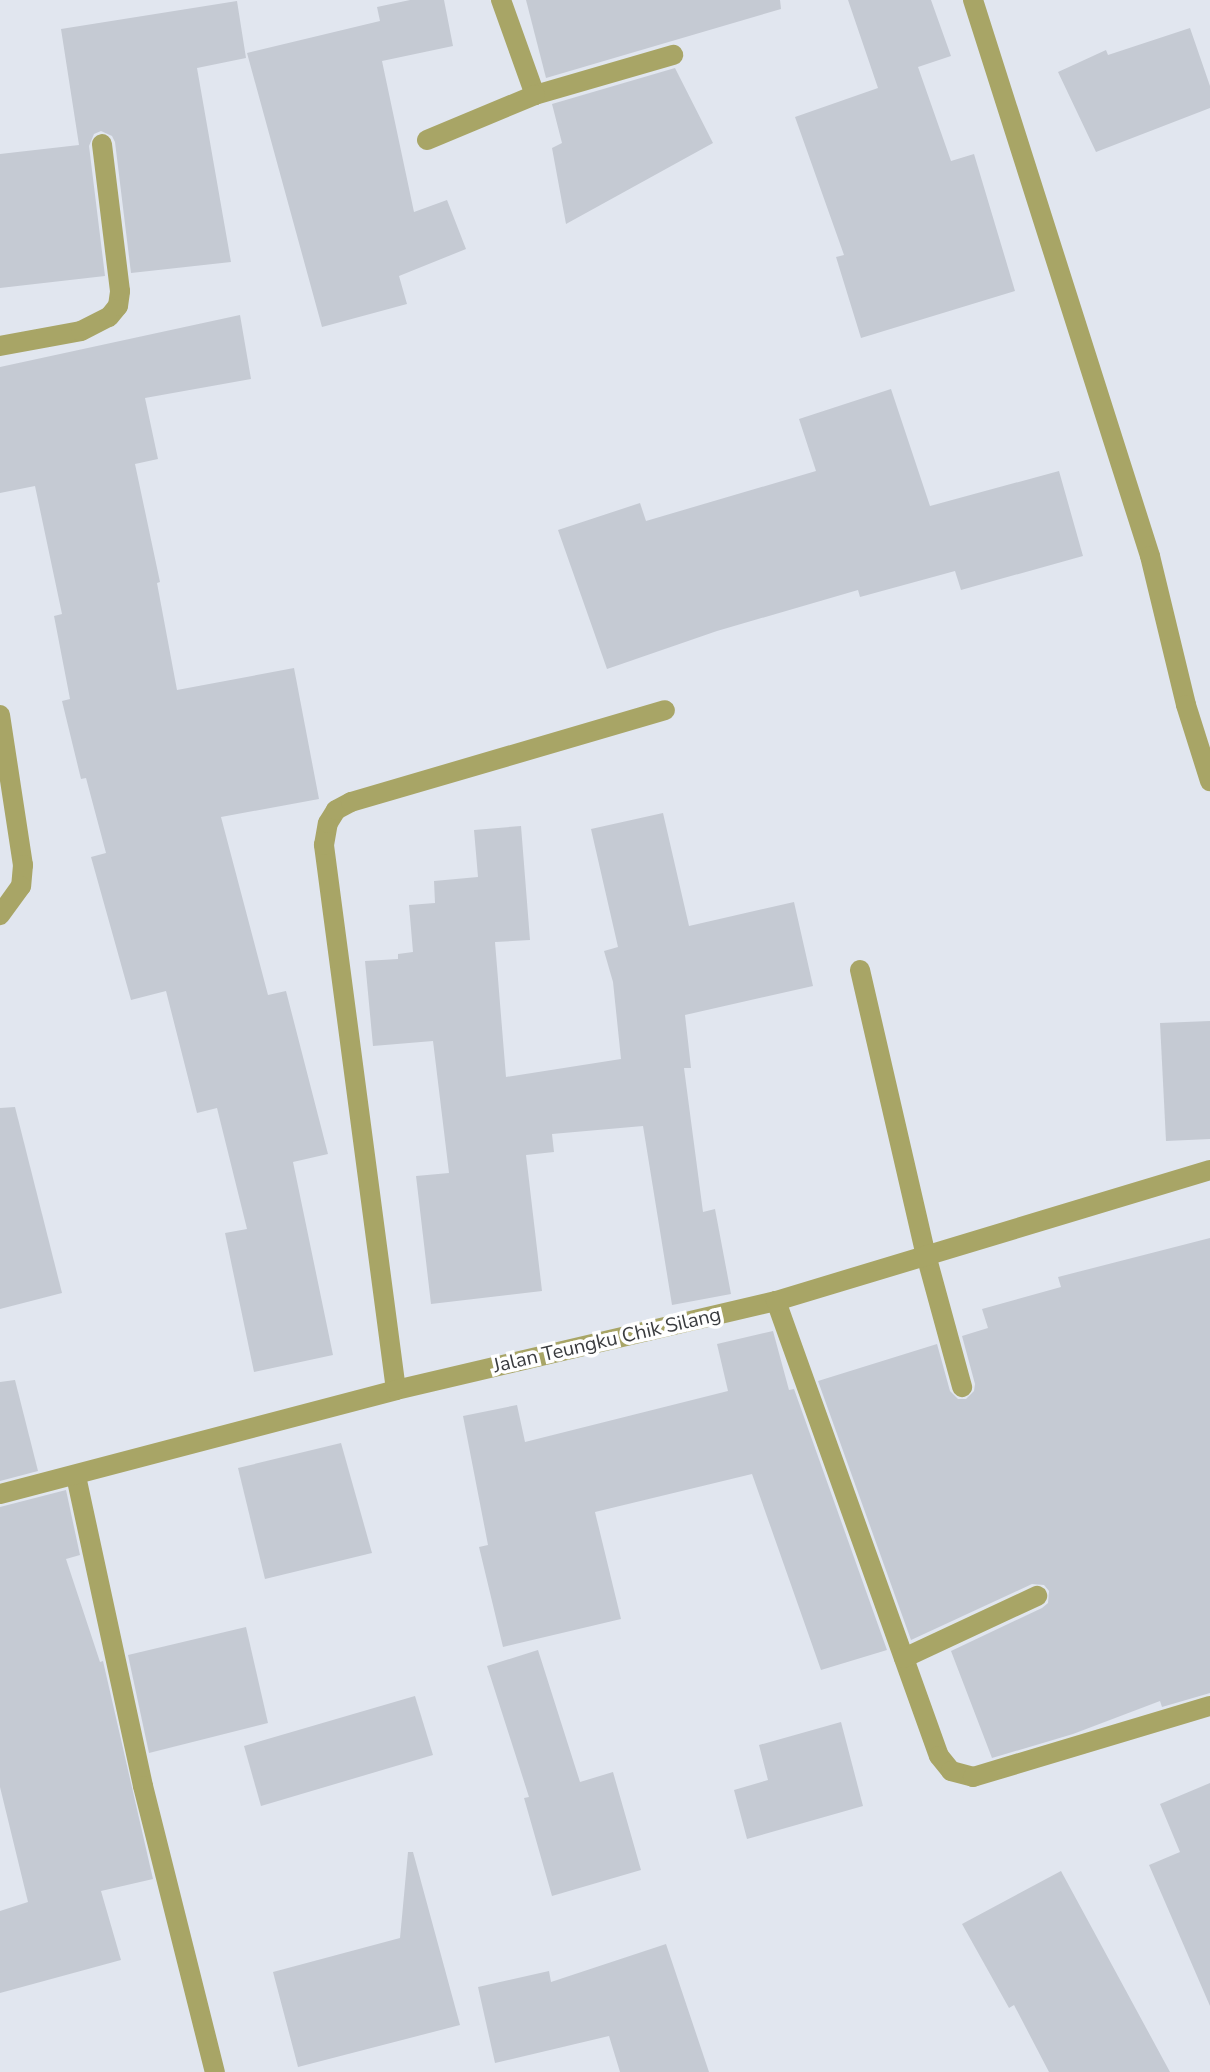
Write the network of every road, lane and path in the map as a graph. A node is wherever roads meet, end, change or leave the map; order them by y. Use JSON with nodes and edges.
{"nodes":[{"id":1,"x":501,"y":0,"type":"edge"},
{"id":2,"x":973,"y":0,"type":"edge"},
{"id":3,"x":673,"y":55,"type":"dead end"},
{"id":4,"x":535,"y":95,"type":"junction"},
{"id":5,"x":427,"y":140,"type":"dead end"},
{"id":6,"x":102,"y":144,"type":"dead end"},
{"id":7,"x":0,"y":346,"type":"edge"},
{"id":8,"x":665,"y":710,"type":"dead end"},
{"id":9,"x":0,"y":715,"type":"edge"},
{"id":10,"x":1210,"y":781,"type":"edge"},
{"id":11,"x":0,"y":915,"type":"edge"},
{"id":12,"x":860,"y":970,"type":"dead end"},
{"id":13,"x":1210,"y":1170,"type":"edge"},
{"id":14,"x":926,"y":1255,"type":"junction"},
{"id":15,"x":776,"y":1301,"type":"junction"},
{"id":16,"x":962,"y":1387,"type":"dead end"},
{"id":17,"x":396,"y":1390,"type":"junction"},
{"id":18,"x":76,"y":1476,"type":"junction"},
{"id":19,"x":0,"y":1494,"type":"edge"},
{"id":20,"x":1037,"y":1596,"type":"dead end"},
{"id":21,"x":904,"y":1658,"type":"junction"},
{"id":22,"x":1210,"y":1706,"type":"edge"},
{"id":23,"x":215,"y":2072,"type":"edge"}],
"edges":[{"from":1,"to":4,"type":"street"},
{"from":2,"to":10,"type":"street"},
{"from":3,"to":4,"type":"street"},
{"from":4,"to":5,"type":"street"},
{"from":6,"to":7,"type":"street"},
{"from":8,"to":17,"type":"street"},
{"from":9,"to":11,"type":"street"},
{"from":12,"to":14,"type":"street"},
{"from":13,"to":14,"type":"street","name":"Jalan Teungku Chik Silang"},
{"from":14,"to":15,"type":"street","name":"Jalan Teungku Chik Silang"},
{"from":14,"to":16,"type":"street"},
{"from":15,"to":17,"type":"street","name":"Jalan Teungku Chik Silang"},
{"from":15,"to":21,"type":"street"},
{"from":17,"to":18,"type":"street","name":"Jalan Teungku Chik Silang"},
{"from":18,"to":19,"type":"street","name":"Jalan Teungku Chik Silang"},
{"from":18,"to":23,"type":"street"},
{"from":20,"to":21,"type":"street"},
{"from":21,"to":22,"type":"street"}]}
